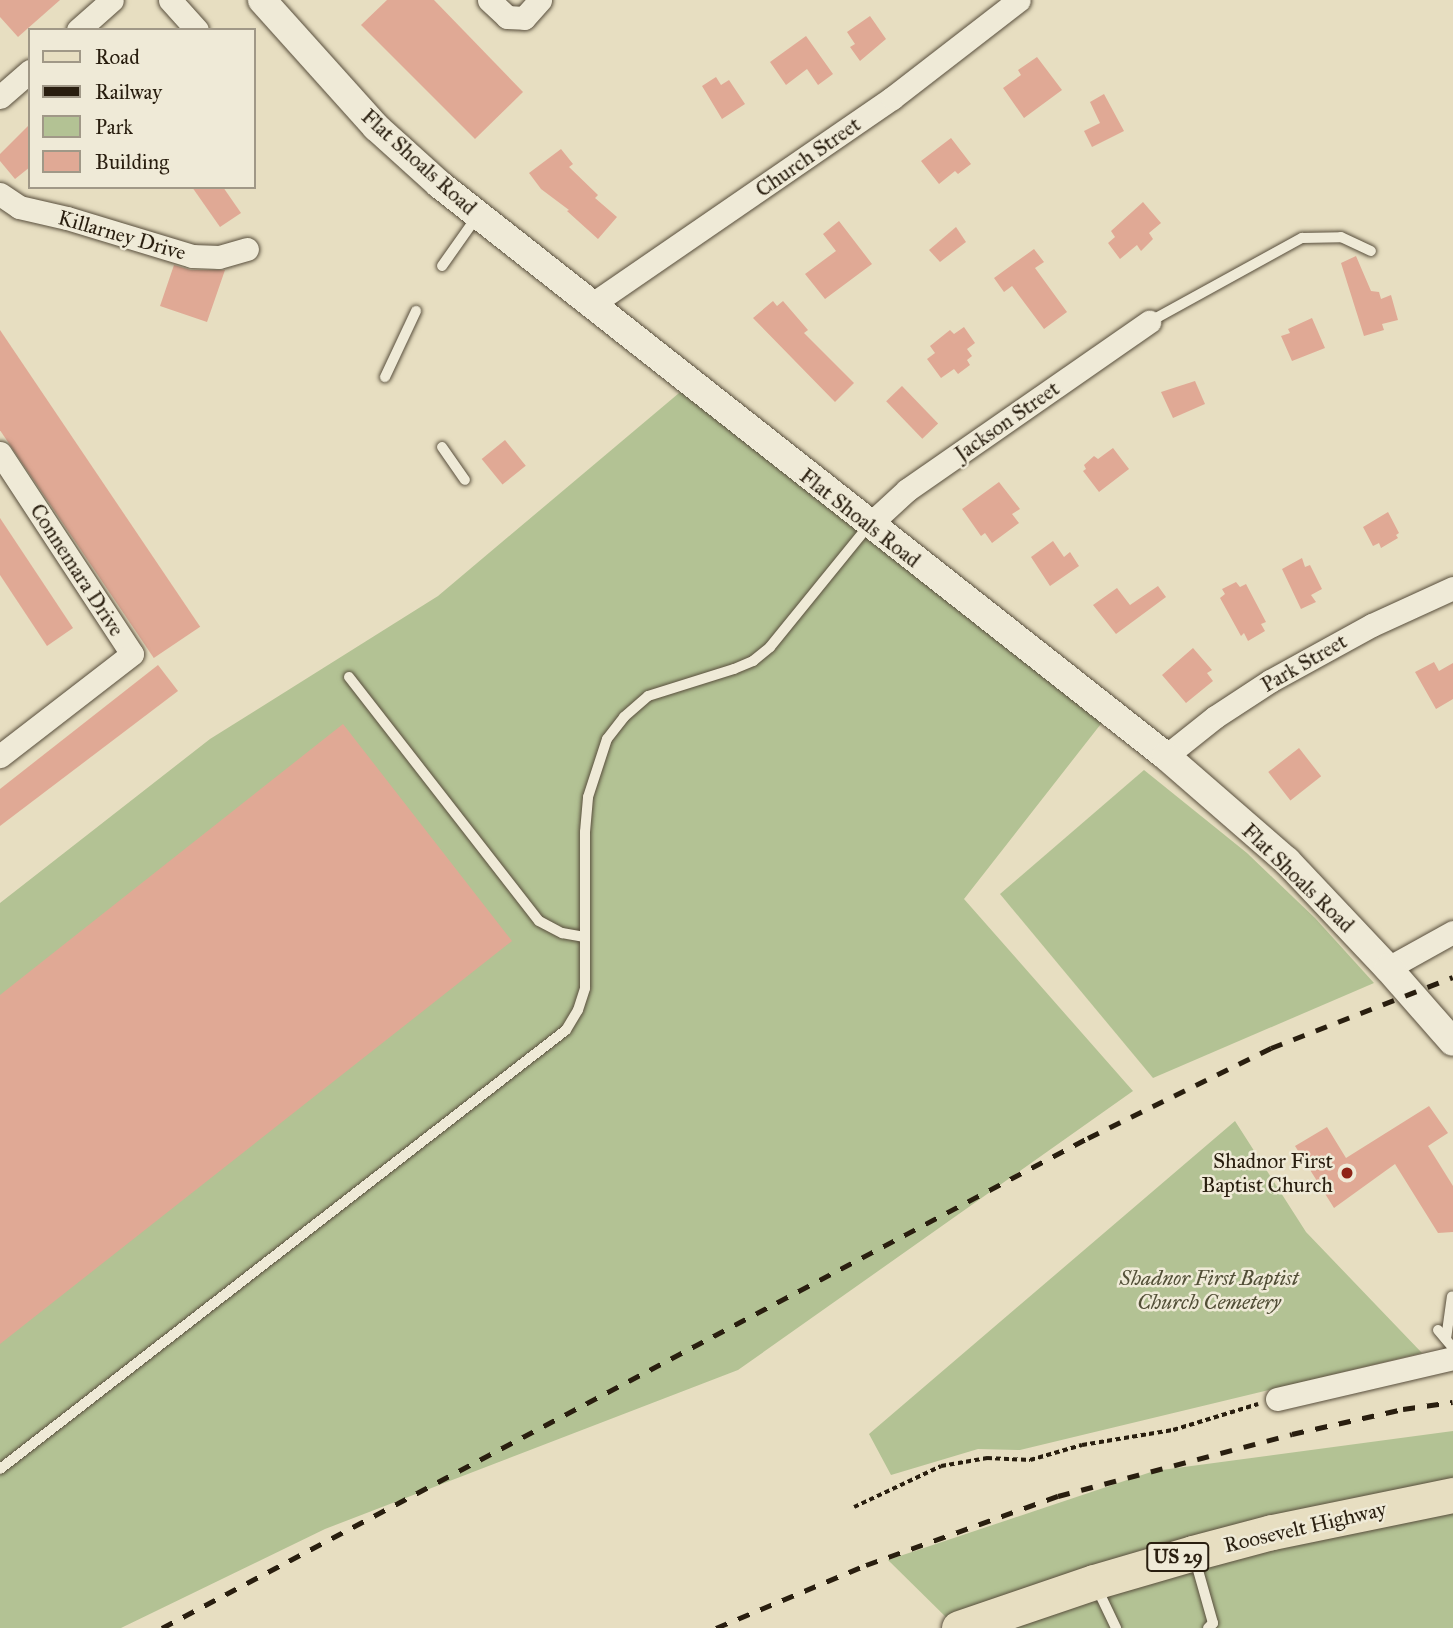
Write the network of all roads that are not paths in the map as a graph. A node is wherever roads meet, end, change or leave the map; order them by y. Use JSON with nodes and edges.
{"nodes":[{"id":1,"x":112,"y":0,"type":"edge"},
{"id":2,"x":170,"y":0,"type":"edge"},
{"id":3,"x":262,"y":0,"type":"edge"},
{"id":4,"x":489,"y":0,"type":"edge"},
{"id":5,"x":540,"y":0,"type":"edge"},
{"id":6,"x":1019,"y":0,"type":"edge"},
{"id":7,"x":80,"y":28,"type":"edge"},
{"id":8,"x":195,"y":28,"type":"edge"},
{"id":9,"x":28,"y":73,"type":"edge"},
{"id":10,"x":0,"y":97,"type":"edge"},
{"id":11,"x":0,"y":194,"type":"edge"},
{"id":12,"x":478,"y":215,"type":"junction"},
{"id":13,"x":247,"y":249,"type":"dead end"},
{"id":14,"x":1371,"y":251,"type":"dead end"},
{"id":15,"x":442,"y":266,"type":"dead end"},
{"id":16,"x":591,"y":305,"type":"junction"},
{"id":17,"x":416,"y":311,"type":"dead end"},
{"id":18,"x":1149,"y":322,"type":"joint"},
{"id":19,"x":385,"y":377,"type":"dead end"},
{"id":20,"x":442,"y":447,"type":"dead end"},
{"id":21,"x":0,"y":453,"type":"edge"},
{"id":22,"x":465,"y":480,"type":"dead end"},
{"id":23,"x":869,"y":525,"type":"junction"},
{"id":24,"x":1453,"y":588,"type":"edge"},
{"id":25,"x":349,"y":677,"type":"dead end"},
{"id":26,"x":0,"y":755,"type":"edge"},
{"id":27,"x":1166,"y":756,"type":"junction"},
{"id":28,"x":1453,"y":932,"type":"edge"},
{"id":29,"x":585,"y":937,"type":"junction"},
{"id":30,"x":1388,"y":968,"type":"junction"},
{"id":31,"x":1453,"y":1042,"type":"edge"},
{"id":32,"x":1452,"y":1296,"type":"edge"},
{"id":33,"x":1447,"y":1344,"type":"edge"},
{"id":34,"x":1277,"y":1399,"type":"road end"},
{"id":35,"x":0,"y":1469,"type":"edge"},
{"id":36,"x":1453,"y":1495,"type":"edge"},
{"id":37,"x":1193,"y":1553,"type":"junction"},
{"id":38,"x":1094,"y":1582,"type":"junction"},
{"id":39,"x":963,"y":1627,"type":"edge"},
{"id":40,"x":1115,"y":1628,"type":"edge"},
{"id":41,"x":1208,"y":1628,"type":"edge"}],
"edges":[{"from":1,"to":7,"type":"street"},
{"from":2,"to":8,"type":"street"},
{"from":3,"to":12,"type":"street","name":"Flat Shoals Road"},
{"from":4,"to":5,"type":"street"},
{"from":6,"to":16,"type":"street","name":"Church Street"},
{"from":9,"to":10,"type":"street"},
{"from":11,"to":13,"type":"street","name":"Killarney Drive"},
{"from":12,"to":15,"type":"lane"},
{"from":12,"to":16,"type":"street","name":"Flat Shoals Road"},
{"from":14,"to":18,"type":"lane"},
{"from":16,"to":23,"type":"street","name":"Flat Shoals Road"},
{"from":17,"to":19,"type":"lane"},
{"from":18,"to":23,"type":"street","name":"Jackson Street"},
{"from":20,"to":22,"type":"lane"},
{"from":21,"to":26,"type":"street","name":"Connemara Drive"},
{"from":23,"to":27,"type":"street","name":"Flat Shoals Road"},
{"from":23,"to":29,"type":"lane"},
{"from":24,"to":27,"type":"street","name":"Park Street"},
{"from":25,"to":29,"type":"lane"},
{"from":27,"to":30,"type":"street","name":"Flat Shoals Road"},
{"from":28,"to":30,"type":"street"},
{"from":29,"to":35,"type":"lane"},
{"from":30,"to":31,"type":"street","name":"Flat Shoals Road"},
{"from":32,"to":33,"type":"lane"},
{"from":33,"to":34,"type":"street"},
{"from":36,"to":37,"type":"main road","name":"Roosevelt Highway","number":"US 29"},
{"from":37,"to":38,"type":"main road","name":"Roosevelt Highway","number":"US 29"},
{"from":37,"to":41,"type":"lane"},
{"from":38,"to":39,"type":"main road","name":"Roosevelt Highway","number":"US 29"},
{"from":38,"to":40,"type":"lane"}]}
